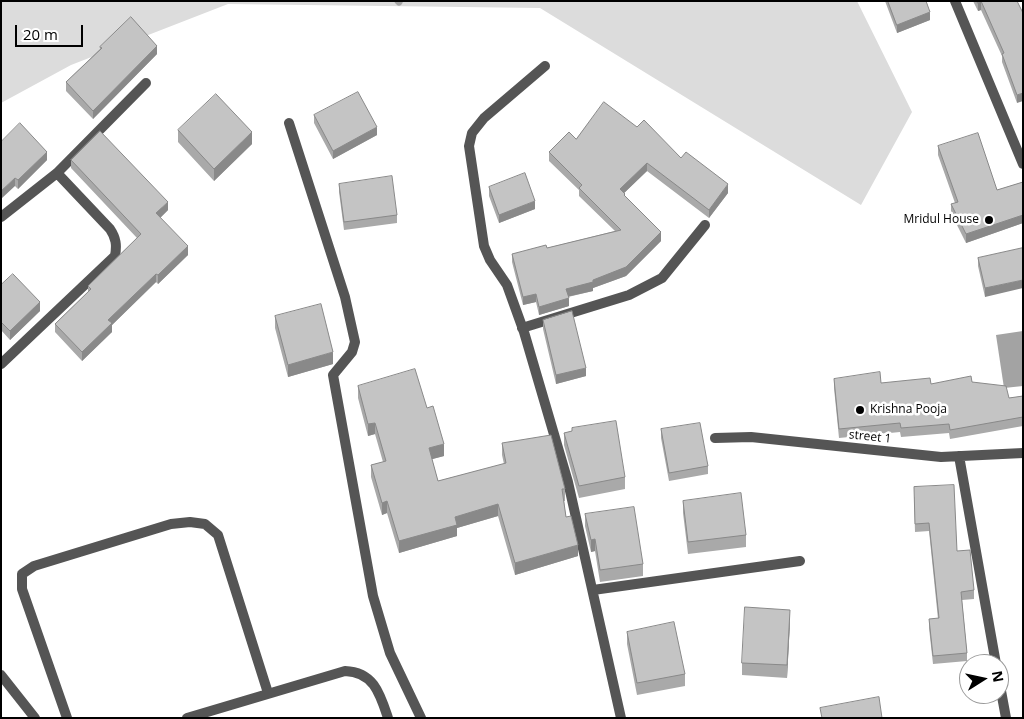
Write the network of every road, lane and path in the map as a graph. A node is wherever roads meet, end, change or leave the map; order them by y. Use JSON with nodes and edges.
{"nodes":[{"id":1,"x":955,"y":1,"type":"edge"},
{"id":2,"x":545,"y":66,"type":"dead end"},
{"id":3,"x":146,"y":83,"type":"dead end"},
{"id":4,"x":289,"y":122,"type":"dead end"},
{"id":5,"x":1023,"y":164,"type":"edge"},
{"id":6,"x":57,"y":173,"type":"junction"},
{"id":7,"x":1,"y":217,"type":"edge"},
{"id":8,"x":704,"y":225,"type":"dead end"},
{"id":9,"x":522,"y":328,"type":"junction"},
{"id":10,"x":1,"y":364,"type":"edge"},
{"id":11,"x":715,"y":438,"type":"dead end"},
{"id":12,"x":1023,"y":453,"type":"edge"},
{"id":13,"x":959,"y":456,"type":"junction"},
{"id":14,"x":800,"y":561,"type":"dead end"},
{"id":15,"x":593,"y":590,"type":"junction"},
{"id":16,"x":994,"y":654,"type":"edge"},
{"id":17,"x":1,"y":675,"type":"edge"},
{"id":18,"x":268,"y":693,"type":"junction"},
{"id":19,"x":1003,"y":704,"type":"edge"},
{"id":20,"x":35,"y":718,"type":"edge"},
{"id":21,"x":67,"y":718,"type":"edge"},
{"id":22,"x":187,"y":718,"type":"edge"},
{"id":23,"x":388,"y":718,"type":"edge"},
{"id":24,"x":421,"y":718,"type":"edge"},
{"id":25,"x":621,"y":718,"type":"edge"},
{"id":26,"x":1006,"y":718,"type":"edge"}],
"edges":[{"from":1,"to":5,"type":"street"},
{"from":2,"to":9,"type":"street"},
{"from":3,"to":6,"type":"street"},
{"from":4,"to":24,"type":"street"},
{"from":6,"to":7,"type":"street"},
{"from":6,"to":10,"type":"street"},
{"from":8,"to":9,"type":"street"},
{"from":9,"to":15,"type":"street"},
{"from":11,"to":13,"type":"street","name":"street 1"},
{"from":12,"to":13,"type":"street","name":"street 1"},
{"from":13,"to":16,"type":"street"},
{"from":14,"to":15,"type":"street"},
{"from":15,"to":25,"type":"street"},
{"from":17,"to":20,"type":"street"},
{"from":18,"to":21,"type":"street"},
{"from":18,"to":22,"type":"street"},
{"from":18,"to":23,"type":"street"},
{"from":19,"to":26,"type":"street"}]}
